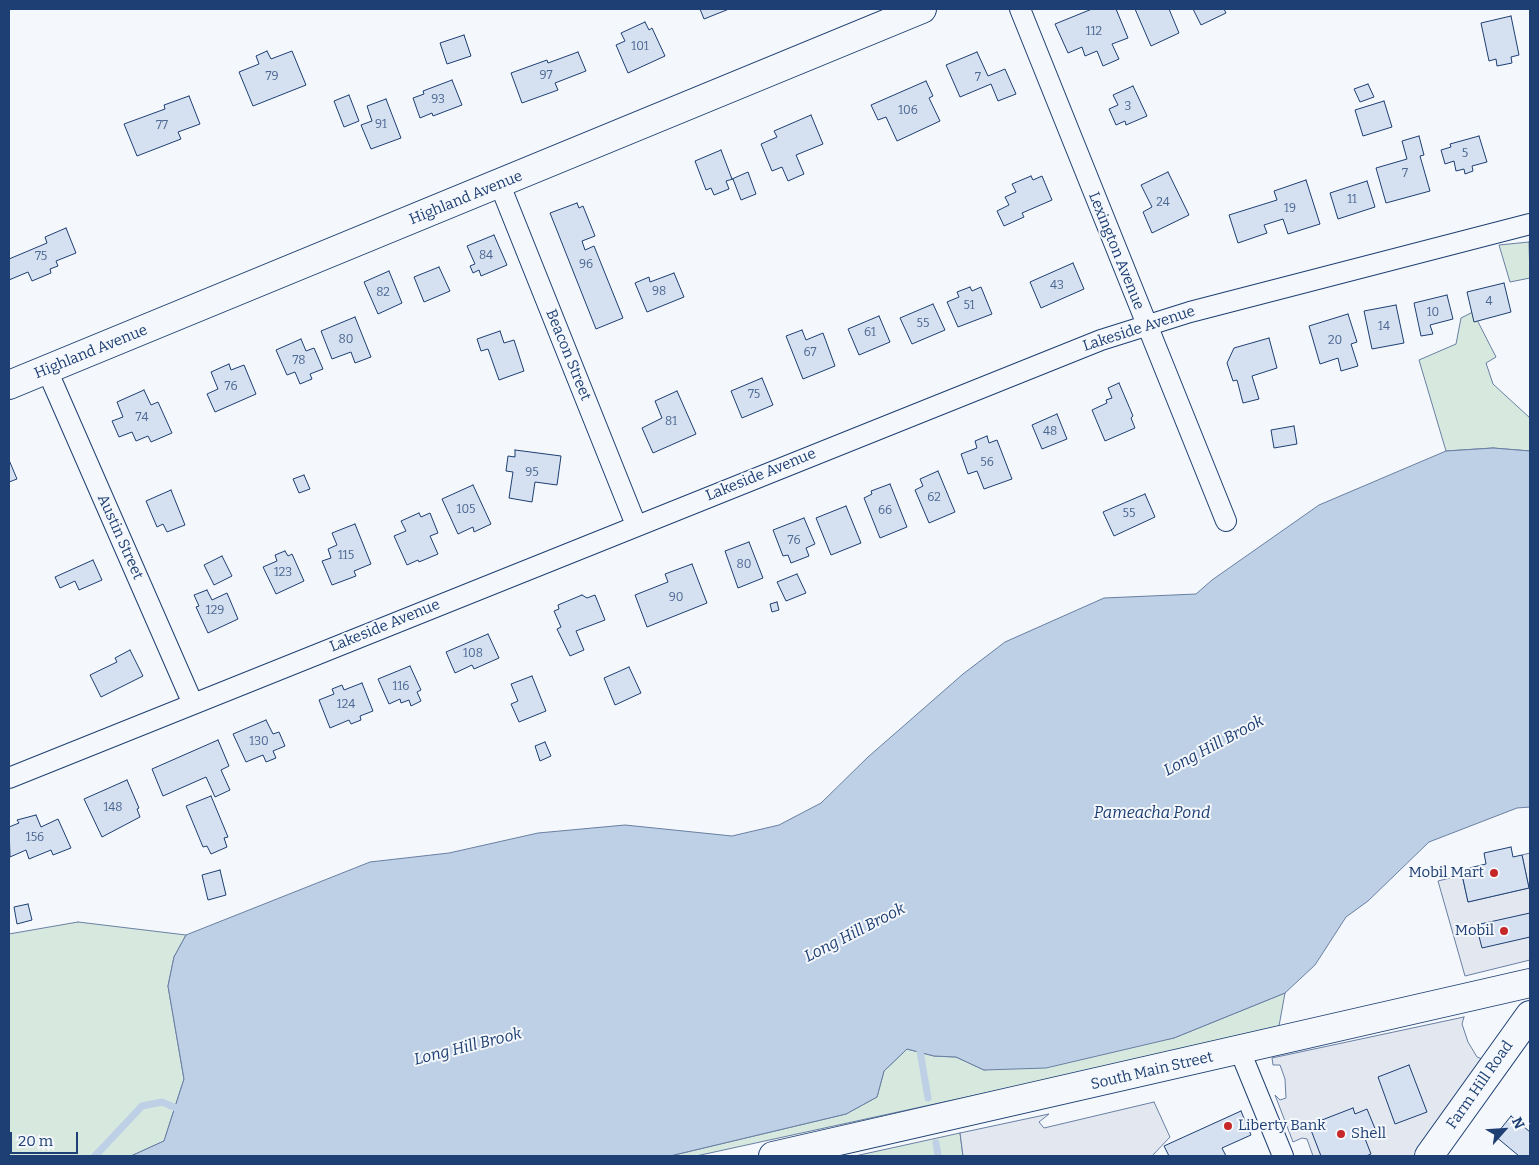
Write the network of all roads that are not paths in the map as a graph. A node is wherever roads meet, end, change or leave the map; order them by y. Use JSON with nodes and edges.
{"nodes":[{"id":1,"x":922,"y":9,"type":"edge"},
{"id":2,"x":1020,"y":9,"type":"edge"},
{"id":3,"x":500,"y":185,"type":"junction"},
{"id":4,"x":1530,"y":224,"type":"edge"},
{"id":5,"x":1146,"y":324,"type":"junction"},
{"id":6,"x":47,"y":370,"type":"junction"},
{"id":7,"x":9,"y":385,"type":"edge"},
{"id":8,"x":1226,"y":521,"type":"dead end"},
{"id":9,"x":636,"y":525,"type":"junction"},
{"id":10,"x":193,"y":704,"type":"junction"},
{"id":11,"x":9,"y":778,"type":"edge"},
{"id":12,"x":1530,"y":983,"type":"edge"},
{"id":13,"x":1530,"y":1015,"type":"edge"},
{"id":14,"x":1240,"y":1051,"type":"junction"},
{"id":15,"x":773,"y":1156,"type":"edge"},
{"id":16,"x":1283,"y":1156,"type":"edge"},
{"id":17,"x":1429,"y":1156,"type":"edge"}],
"edges":[{"from":1,"to":3,"type":"street","name":"Highland Avenue"},
{"from":2,"to":5,"type":"street","name":"Lexington Avenue"},
{"from":3,"to":6,"type":"street","name":"Highland Avenue"},
{"from":3,"to":9,"type":"street","name":"Beacon Street"},
{"from":4,"to":5,"type":"street","name":"Lakeside Avenue"},
{"from":5,"to":8,"type":"street","name":"Lexington Avenue"},
{"from":5,"to":9,"type":"street","name":"Lakeside Avenue"},
{"from":6,"to":7,"type":"street","name":"Highland Avenue"},
{"from":6,"to":10,"type":"street","name":"Austin Street"},
{"from":9,"to":10,"type":"street","name":"Lakeside Avenue"},
{"from":10,"to":11,"type":"street","name":"Lakeside Avenue"},
{"from":12,"to":14,"type":"street","name":"South Main Street"},
{"from":13,"to":17,"type":"street","name":"Farm Hill Road"},
{"from":14,"to":15,"type":"street","name":"South Main Street"},
{"from":14,"to":16,"type":"street"}]}
